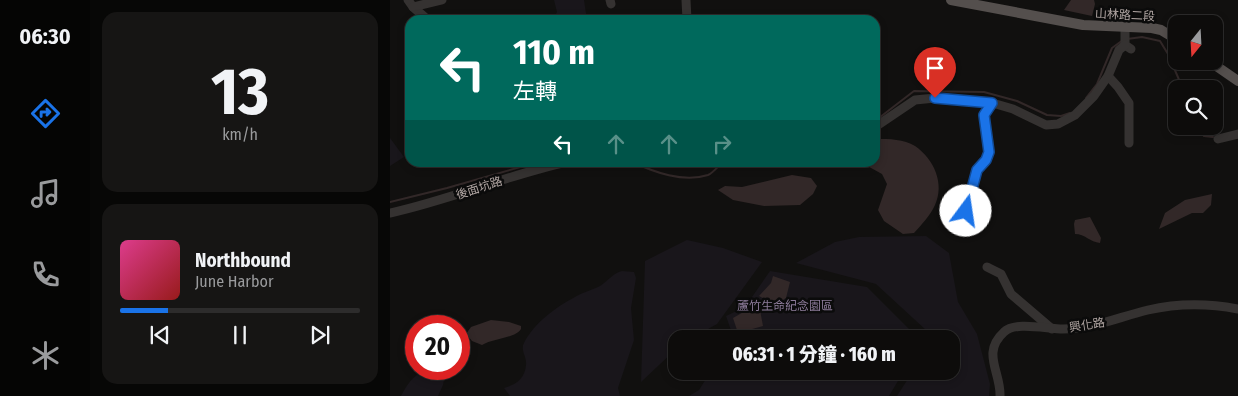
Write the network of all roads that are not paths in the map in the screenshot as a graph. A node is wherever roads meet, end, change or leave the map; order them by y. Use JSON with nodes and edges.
{"nodes":[{"id":1,"x":442,"y":0,"type":"edge"},
{"id":2,"x":686,"y":0,"type":"edge"},
{"id":3,"x":955,"y":0,"type":"edge"},
{"id":4,"x":410,"y":4,"type":"edge"},
{"id":5,"x":422,"y":15,"type":"edge"},
{"id":6,"x":687,"y":15,"type":"edge"},
{"id":7,"x":1125,"y":30,"type":"junction"},
{"id":8,"x":1168,"y":34,"type":"edge"},
{"id":9,"x":1222,"y":70,"type":"edge"},
{"id":10,"x":1108,"y":76,"type":"junction"},
{"id":11,"x":1238,"y":81,"type":"edge"},
{"id":12,"x":992,"y":103,"type":"junction"},
{"id":13,"x":880,"y":124,"type":"edge"},
{"id":14,"x":1238,"y":134,"type":"edge"},
{"id":15,"x":1218,"y":139,"type":"dead end"},
{"id":16,"x":1129,"y":143,"type":"dead end"},
{"id":17,"x":550,"y":167,"type":"edge"},
{"id":18,"x":390,"y":213,"type":"edge"},
{"id":19,"x":957,"y":220,"type":"dead end"},
{"id":20,"x":987,"y":267,"type":"dead end"},
{"id":21,"x":1238,"y":309,"type":"edge"},
{"id":22,"x":1052,"y":328,"type":"junction"},
{"id":23,"x":1000,"y":396,"type":"edge"}],
"edges":[{"from":1,"to":4,"type":"street"},
{"from":2,"to":6,"type":"street"},
{"from":3,"to":7,"type":"main road","name":"山林路二段"},
{"from":4,"to":5,"type":"street"},
{"from":7,"to":8,"type":"main road","name":"山林路二段"},
{"from":7,"to":10,"type":"street"},
{"from":9,"to":11,"type":"main road"},
{"from":10,"to":12,"type":"street"},
{"from":10,"to":16,"type":"street"},
{"from":12,"to":13,"type":"street"},
{"from":12,"to":19,"type":"street"},
{"from":14,"to":15,"type":"street"},
{"from":17,"to":18,"type":"street","name":"後面坑路"},
{"from":20,"to":22,"type":"street"},
{"from":21,"to":22,"type":"street","name":"興化路"},
{"from":22,"to":23,"type":"street","name":"興化路"}]}
